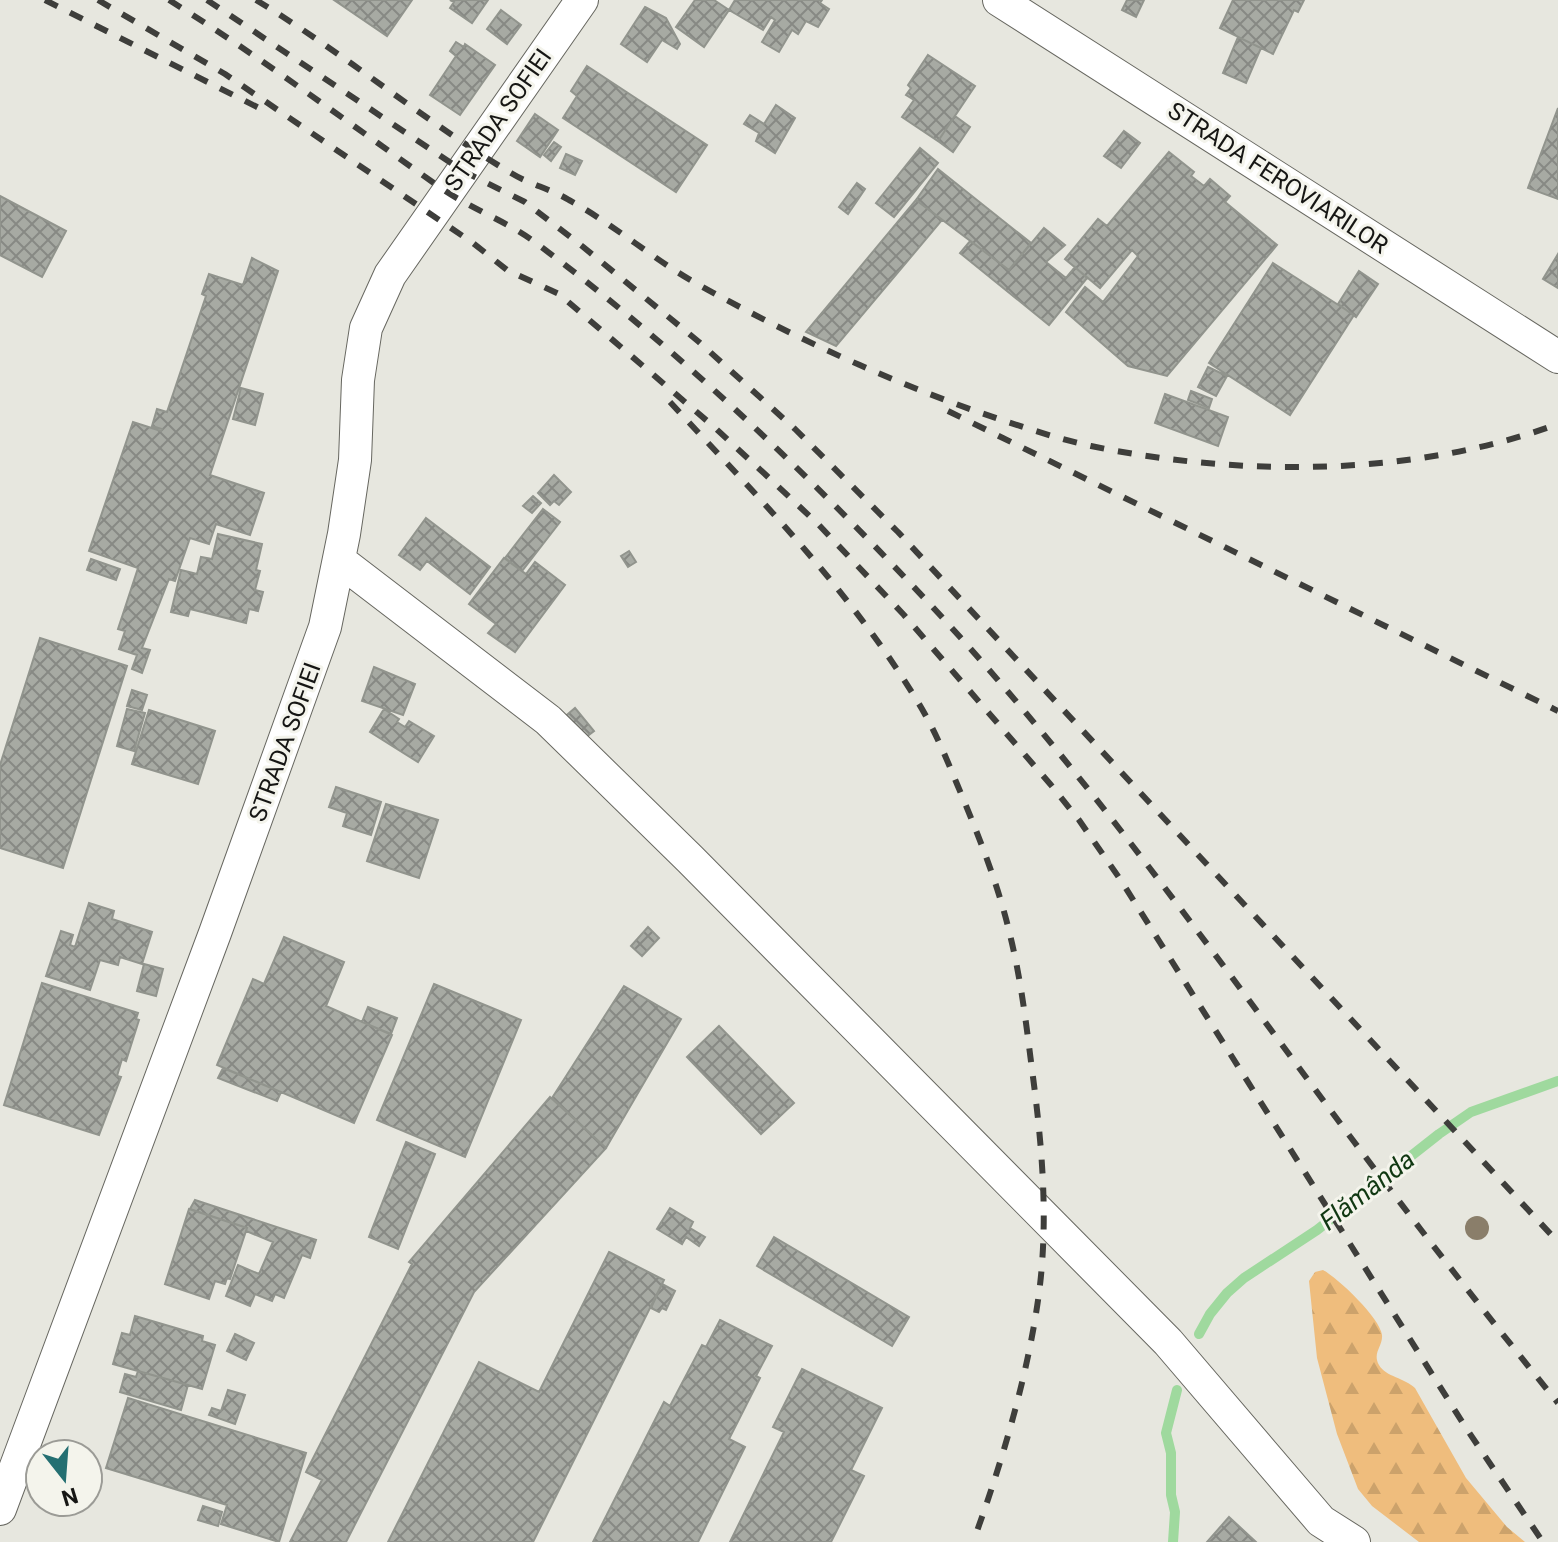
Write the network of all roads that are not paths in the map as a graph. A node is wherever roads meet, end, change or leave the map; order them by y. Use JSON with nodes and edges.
{"nodes":[{"id":1,"x":582,"y":0,"type":"edge"},
{"id":2,"x":999,"y":0,"type":"edge"},
{"id":3,"x":1558,"y":357,"type":"edge"},
{"id":4,"x":339,"y":560,"type":"junction"},
{"id":5,"x":0,"y":1509,"type":"edge"},
{"id":6,"x":1324,"y":1532,"type":"edge"},
{"id":7,"x":1354,"y":1542,"type":"edge"}],
"edges":[{"from":1,"to":4,"type":"street","name":"STRADA SOFIEI"},
{"from":2,"to":3,"type":"street","name":"STRADA FEROVIARILOR"},
{"from":4,"to":5,"type":"street","name":"STRADA SOFIEI"},
{"from":4,"to":6,"type":"street"},
{"from":6,"to":7,"type":"street"}]}
